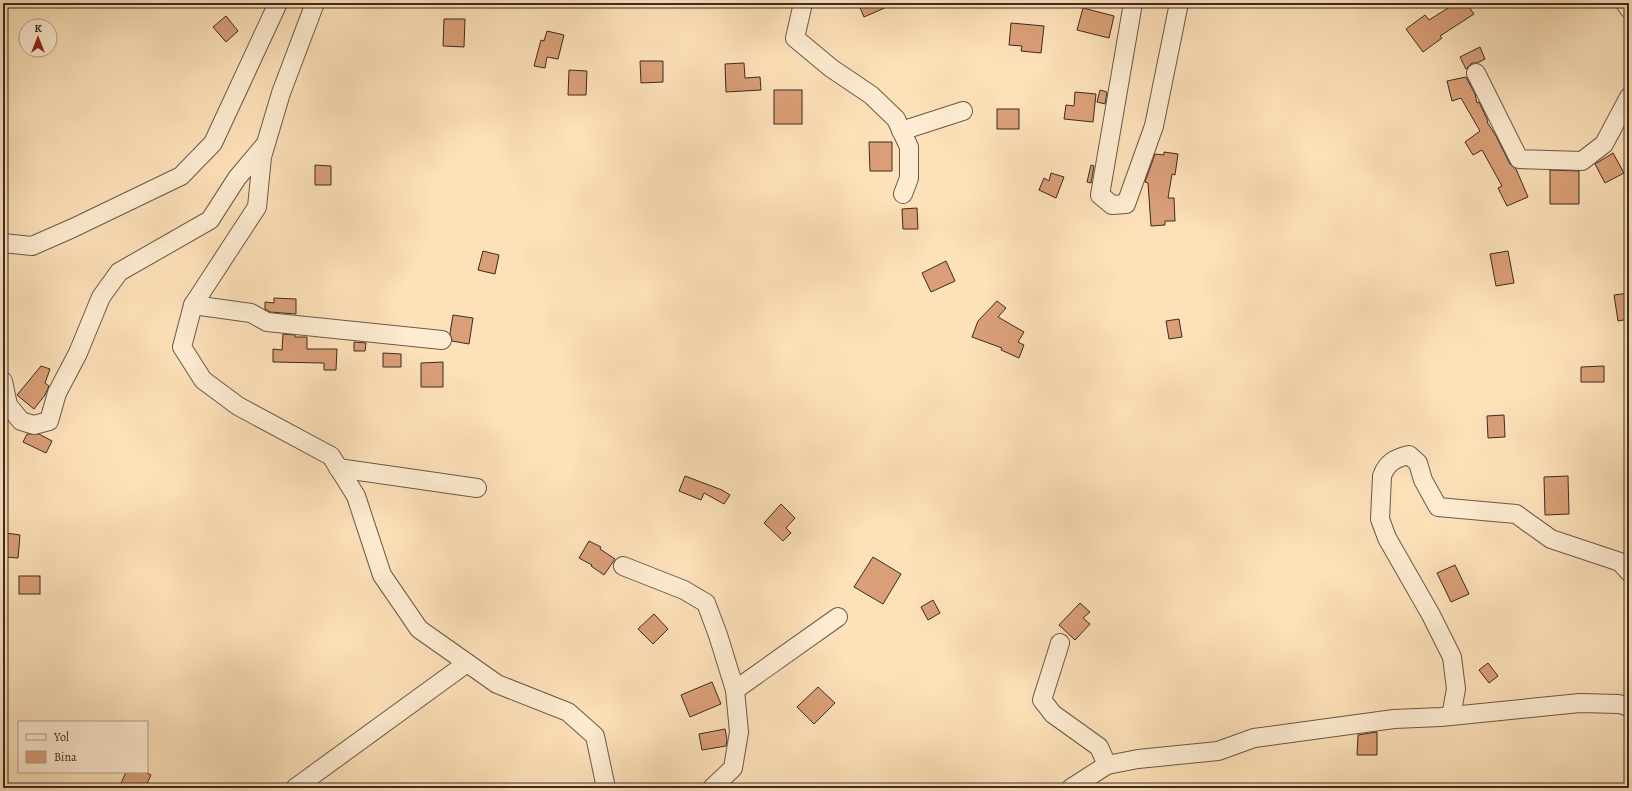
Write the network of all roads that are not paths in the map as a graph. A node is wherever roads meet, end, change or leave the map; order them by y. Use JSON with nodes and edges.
{"nodes":[{"id":1,"x":278,"y":3,"type":"edge"},
{"id":2,"x":315,"y":3,"type":"edge"},
{"id":3,"x":803,"y":3,"type":"edge"},
{"id":4,"x":1134,"y":3,"type":"edge"},
{"id":5,"x":1179,"y":3,"type":"edge"},
{"id":6,"x":1624,"y":3,"type":"edge"},
{"id":7,"x":1629,"y":9,"type":"edge"},
{"id":8,"x":1476,"y":73,"type":"dead end"},
{"id":9,"x":1629,"y":97,"type":"edge"},
{"id":10,"x":963,"y":111,"type":"dead end"},
{"id":11,"x":901,"y":131,"type":"junction"},
{"id":12,"x":266,"y":143,"type":"junction"},
{"id":13,"x":903,"y":194,"type":"dead end"},
{"id":14,"x":3,"y":243,"type":"edge"},
{"id":15,"x":193,"y":305,"type":"junction"},
{"id":16,"x":442,"y":340,"type":"dead end"},
{"id":17,"x":3,"y":381,"type":"edge"},
{"id":18,"x":338,"y":468,"type":"junction"},
{"id":19,"x":477,"y":488,"type":"dead end"},
{"id":20,"x":622,"y":566,"type":"dead end"},
{"id":21,"x":1629,"y":572,"type":"edge"},
{"id":22,"x":838,"y":617,"type":"dead end"},
{"id":23,"x":1060,"y":643,"type":"dead end"},
{"id":24,"x":468,"y":663,"type":"junction"},
{"id":25,"x":735,"y":690,"type":"junction"},
{"id":26,"x":1629,"y":706,"type":"edge"},
{"id":27,"x":1451,"y":716,"type":"junction"},
{"id":28,"x":1107,"y":765,"type":"junction"},
{"id":29,"x":295,"y":788,"type":"edge"},
{"id":30,"x":606,"y":788,"type":"edge"},
{"id":31,"x":712,"y":788,"type":"edge"},
{"id":32,"x":1071,"y":788,"type":"edge"}],
"edges":[{"from":1,"to":14,"type":"street"},
{"from":2,"to":12,"type":"street"},
{"from":3,"to":11,"type":"street"},
{"from":4,"to":5,"type":"street"},
{"from":6,"to":7,"type":"street"},
{"from":8,"to":9,"type":"street"},
{"from":10,"to":11,"type":"street"},
{"from":11,"to":13,"type":"street"},
{"from":12,"to":15,"type":"street"},
{"from":12,"to":17,"type":"street"},
{"from":15,"to":16,"type":"street"},
{"from":15,"to":18,"type":"street"},
{"from":18,"to":19,"type":"street"},
{"from":18,"to":24,"type":"street"},
{"from":20,"to":25,"type":"street"},
{"from":21,"to":27,"type":"street"},
{"from":22,"to":25,"type":"street"},
{"from":23,"to":28,"type":"street"},
{"from":24,"to":29,"type":"street"},
{"from":24,"to":30,"type":"street"},
{"from":25,"to":31,"type":"street"},
{"from":26,"to":27,"type":"street"},
{"from":27,"to":28,"type":"street"},
{"from":28,"to":32,"type":"street"}]}
